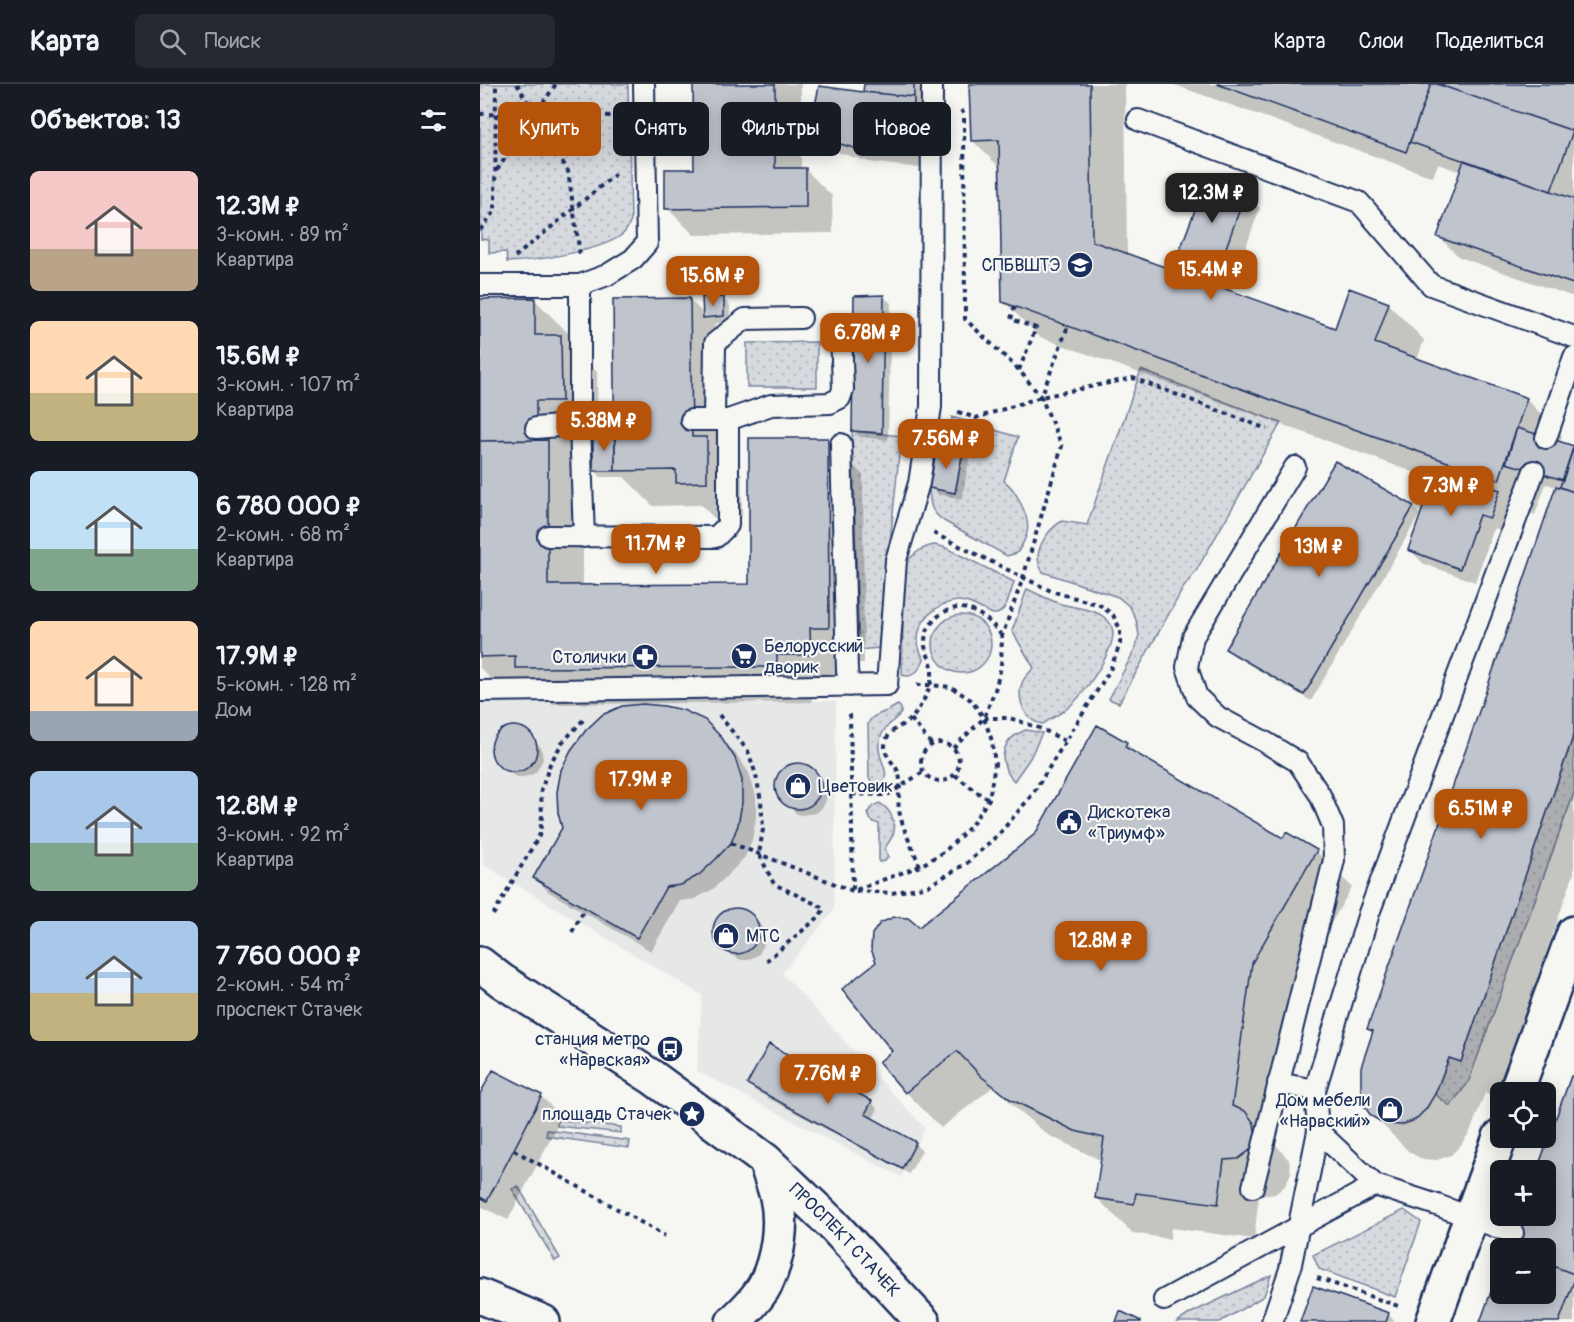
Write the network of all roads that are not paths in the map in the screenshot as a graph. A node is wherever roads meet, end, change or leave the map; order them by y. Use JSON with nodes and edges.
{"nodes":[{"id":1,"x":644,"y":84,"type":"edge"},
{"id":2,"x":932,"y":84,"type":"edge"},
{"id":3,"x":1138,"y":120,"type":"dead end"},
{"id":4,"x":480,"y":285,"type":"edge"},
{"id":5,"x":580,"y":285,"type":"junction"},
{"id":6,"x":801,"y":318,"type":"dead end"},
{"id":7,"x":841,"y":330,"type":"dead end"},
{"id":8,"x":1574,"y":337,"type":"edge"},
{"id":9,"x":1574,"y":357,"type":"edge"},
{"id":10,"x":691,"y":420,"type":"dead end"},
{"id":11,"x":721,"y":420,"type":"junction"},
{"id":12,"x":615,"y":421,"type":"dead end"},
{"id":13,"x":580,"y":425,"type":"junction"},
{"id":14,"x":536,"y":428,"type":"dead end"},
{"id":15,"x":1546,"y":438,"type":"dead end"},
{"id":16,"x":841,"y":444,"type":"dead end"},
{"id":17,"x":1295,"y":467,"type":"dead end"},
{"id":18,"x":1534,"y":471,"type":"dead end"},
{"id":19,"x":548,"y":536,"type":"dead end"},
{"id":20,"x":584,"y":537,"type":"junction"},
{"id":21,"x":849,"y":686,"type":"junction"},
{"id":22,"x":480,"y":691,"type":"edge"},
{"id":23,"x":1574,"y":933,"type":"edge"},
{"id":24,"x":480,"y":949,"type":"edge"},
{"id":25,"x":491,"y":973,"type":"edge"},
{"id":26,"x":1520,"y":1082,"type":"edge"},
{"id":27,"x":1278,"y":1083,"type":"junction"},
{"id":28,"x":1315,"y":1090,"type":"junction"},
{"id":29,"x":1318,"y":1131,"type":"junction"},
{"id":30,"x":1496,"y":1148,"type":"edge"},
{"id":31,"x":765,"y":1160,"type":"junction"},
{"id":32,"x":1375,"y":1185,"type":"junction"},
{"id":33,"x":1253,"y":1187,"type":"dead end"},
{"id":34,"x":1471,"y":1217,"type":"junction"},
{"id":35,"x":1298,"y":1228,"type":"junction"},
{"id":36,"x":1513,"y":1233,"type":"dead end"},
{"id":37,"x":480,"y":1296,"type":"edge"},
{"id":38,"x":1164,"y":1300,"type":"dead end"},
{"id":39,"x":543,"y":1322,"type":"edge"},
{"id":40,"x":733,"y":1322,"type":"edge"},
{"id":41,"x":923,"y":1322,"type":"edge"},
{"id":42,"x":1272,"y":1322,"type":"edge"},
{"id":43,"x":1433,"y":1322,"type":"edge"}],
"edges":[{"from":1,"to":5,"type":"lane"},
{"from":2,"to":21,"type":"lane"},
{"from":3,"to":8,"type":"lane"},
{"from":4,"to":5,"type":"lane"},
{"from":5,"to":13,"type":"lane"},
{"from":6,"to":11,"type":"lane"},
{"from":7,"to":11,"type":"lane"},
{"from":9,"to":15,"type":"lane"},
{"from":10,"to":11,"type":"lane"},
{"from":11,"to":20,"type":"lane"},
{"from":12,"to":13,"type":"lane"},
{"from":13,"to":14,"type":"lane"},
{"from":13,"to":20,"type":"lane"},
{"from":16,"to":21,"type":"lane"},
{"from":17,"to":27,"type":"lane"},
{"from":18,"to":28,"type":"lane"},
{"from":19,"to":20,"type":"lane"},
{"from":21,"to":22,"type":"lane"},
{"from":23,"to":26,"type":"main road"},
{"from":24,"to":25,"type":"main road"},
{"from":25,"to":31,"type":"main road"},
{"from":27,"to":28,"type":"lane"},
{"from":27,"to":33,"type":"lane"},
{"from":28,"to":29,"type":"lane"},
{"from":29,"to":32,"type":"lane"},
{"from":29,"to":35,"type":"lane"},
{"from":30,"to":34,"type":"main road"},
{"from":31,"to":40,"type":"main road"},
{"from":31,"to":41,"type":"main road","name":"ПРОСПЕКТ СТАЧЕК"},
{"from":32,"to":34,"type":"lane"},
{"from":32,"to":35,"type":"lane"},
{"from":34,"to":36,"type":"lane"},
{"from":34,"to":43,"type":"main road"},
{"from":35,"to":38,"type":"lane"},
{"from":35,"to":42,"type":"lane"},
{"from":37,"to":39,"type":"main road"}]}
